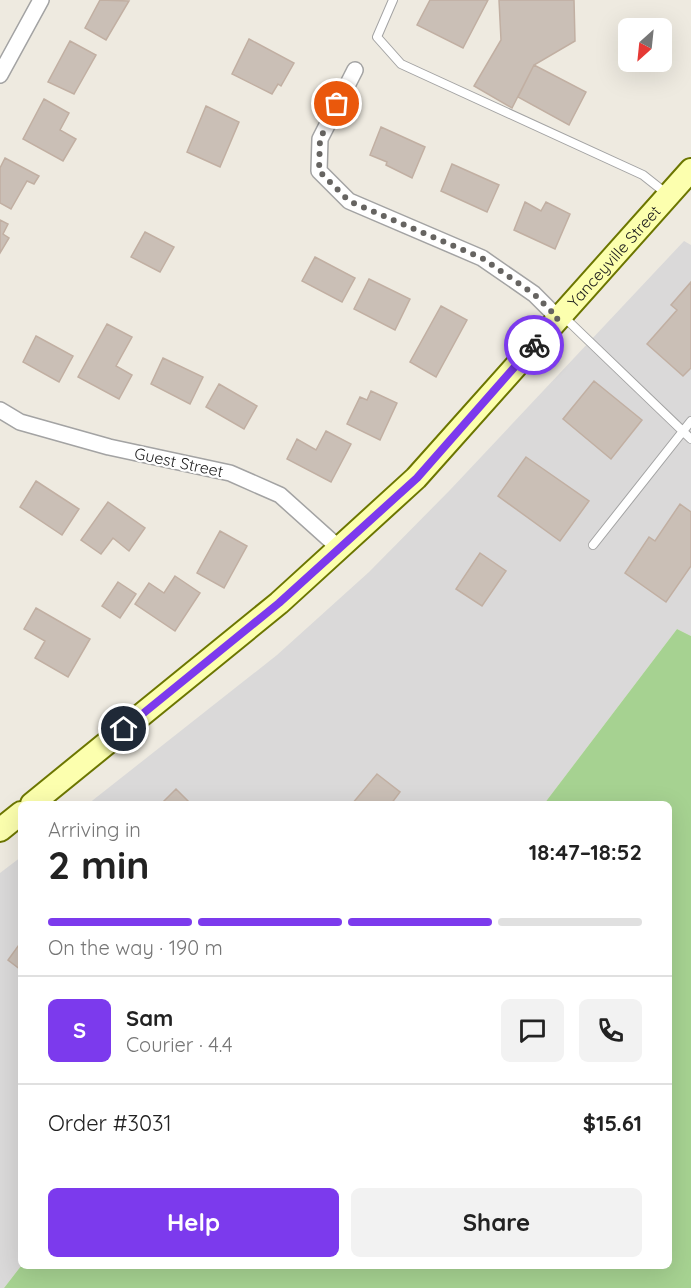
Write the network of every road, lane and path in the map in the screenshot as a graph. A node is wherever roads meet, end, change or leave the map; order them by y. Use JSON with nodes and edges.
{"nodes":[{"id":1,"x":41,"y":0,"type":"edge"},
{"id":2,"x":393,"y":0,"type":"edge"},
{"id":3,"x":355,"y":70,"type":"dead end"},
{"id":4,"x":0,"y":75,"type":"edge"},
{"id":5,"x":691,"y":170,"type":"edge"},
{"id":6,"x":668,"y":195,"type":"junction"},
{"id":7,"x":559,"y":316,"type":"junction"},
{"id":8,"x":0,"y":410,"type":"edge"},
{"id":9,"x":691,"y":421,"type":"edge"},
{"id":10,"x":682,"y":431,"type":"junction"},
{"id":11,"x":691,"y":439,"type":"edge"},
{"id":12,"x":593,"y":545,"type":"dead end"},
{"id":13,"x":339,"y":548,"type":"junction"},
{"id":14,"x":36,"y":801,"type":"edge"},
{"id":15,"x":18,"y":815,"type":"edge"},
{"id":16,"x":0,"y":830,"type":"edge"}],
"edges":[{"from":1,"to":4,"type":"street"},
{"from":2,"to":6,"type":"lane"},
{"from":3,"to":7,"type":"street"},
{"from":5,"to":6,"type":"main road","name":"Yanceyville Street"},
{"from":6,"to":7,"type":"main road","name":"Yanceyville Street"},
{"from":7,"to":10,"type":"lane"},
{"from":7,"to":13,"type":"main road","name":"Yanceyville Street"},
{"from":8,"to":13,"type":"street","name":"Guest Street"},
{"from":9,"to":10,"type":"lane"},
{"from":10,"to":11,"type":"lane"},
{"from":10,"to":12,"type":"lane"},
{"from":13,"to":14,"type":"main road","name":"Yanceyville Street"},
{"from":15,"to":16,"type":"main road"}]}
